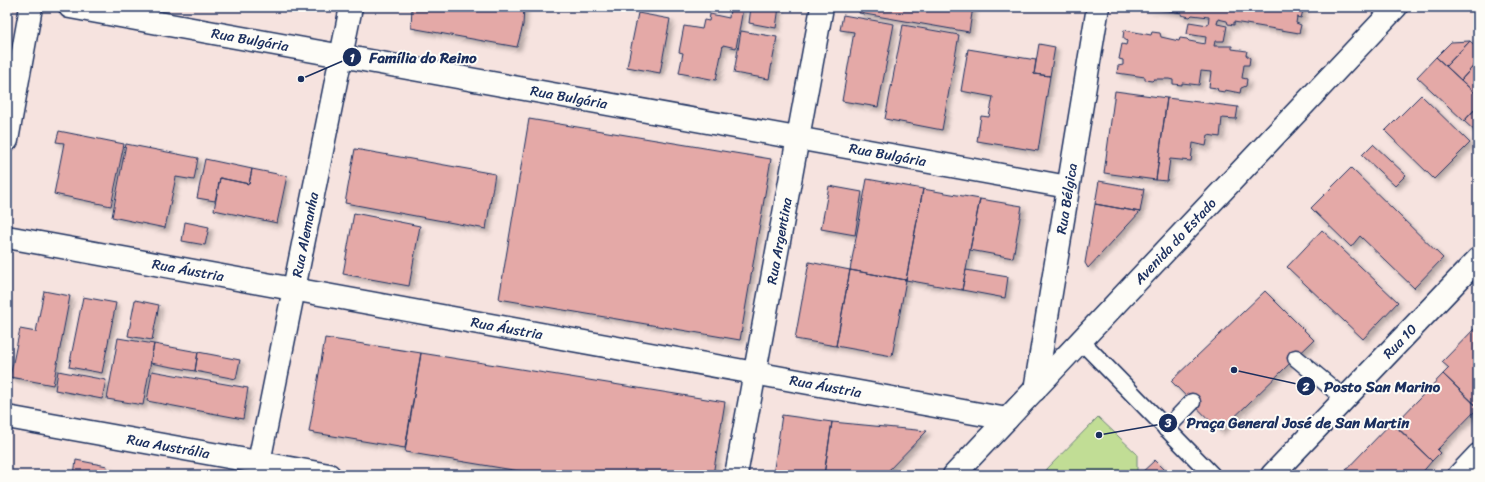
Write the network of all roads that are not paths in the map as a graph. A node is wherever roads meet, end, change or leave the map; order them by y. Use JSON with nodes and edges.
{"nodes":[{"id":1,"x":31,"y":7,"type":"edge"},
{"id":2,"x":70,"y":7,"type":"edge"},
{"id":3,"x":351,"y":7,"type":"edge"},
{"id":4,"x":822,"y":7,"type":"edge"},
{"id":5,"x":1098,"y":7,"type":"edge"},
{"id":6,"x":1396,"y":7,"type":"edge"},
{"id":7,"x":341,"y":56,"type":"junction"},
{"id":8,"x":798,"y":138,"type":"junction"},
{"id":9,"x":7,"y":140,"type":"edge"},
{"id":10,"x":1068,"y":187,"type":"junction"},
{"id":11,"x":7,"y":237,"type":"edge"},
{"id":12,"x":1478,"y":259,"type":"edge"},
{"id":13,"x":294,"y":289,"type":"junction"},
{"id":14,"x":1081,"y":341,"type":"junction"},
{"id":15,"x":1296,"y":358,"type":"dead end"},
{"id":16,"x":755,"y":372,"type":"junction"},
{"id":17,"x":1035,"y":390,"type":"junction"},
{"id":18,"x":1344,"y":399,"type":"junction"},
{"id":19,"x":1192,"y":402,"type":"dead end"},
{"id":20,"x":7,"y":417,"type":"edge"},
{"id":21,"x":1007,"y":419,"type":"junction"},
{"id":22,"x":1166,"y":429,"type":"junction"},
{"id":23,"x":1478,"y":455,"type":"edge"},
{"id":24,"x":259,"y":462,"type":"junction"},
{"id":25,"x":329,"y":475,"type":"edge"},
{"id":26,"x":736,"y":475,"type":"edge"},
{"id":27,"x":954,"y":475,"type":"edge"},
{"id":28,"x":1212,"y":475,"type":"edge"},
{"id":29,"x":1272,"y":475,"type":"edge"},
{"id":30,"x":1460,"y":475,"type":"edge"}],
"edges":[{"from":1,"to":9,"type":"street"},
{"from":2,"to":7,"type":"street","name":"Rua Bulgária"},
{"from":3,"to":7,"type":"street","name":"Rua Alemanha"},
{"from":4,"to":8,"type":"street","name":"Rua Argentina"},
{"from":5,"to":10,"type":"street","name":"Rua Bélgica"},
{"from":6,"to":14,"type":"street","name":"Avenida do Estado"},
{"from":7,"to":8,"type":"street","name":"Rua Bulgária"},
{"from":7,"to":13,"type":"street","name":"Rua Alemanha"},
{"from":8,"to":10,"type":"street","name":"Rua Bulgária"},
{"from":8,"to":16,"type":"street","name":"Rua Argentina"},
{"from":10,"to":17,"type":"street","name":"Rua Bélgica"},
{"from":11,"to":13,"type":"street","name":"Rua Áustria"},
{"from":12,"to":18,"type":"street","name":"Rua 10"},
{"from":13,"to":16,"type":"street","name":"Rua Áustria"},
{"from":13,"to":24,"type":"street","name":"Rua Alemanha"},
{"from":14,"to":17,"type":"street","name":"Avenida do Estado"},
{"from":14,"to":22,"type":"lane"},
{"from":15,"to":18,"type":"lane"},
{"from":16,"to":21,"type":"street","name":"Rua Áustria"},
{"from":16,"to":26,"type":"street","name":"Rua Argentina"},
{"from":17,"to":21,"type":"street","name":"Avenida do Estado"},
{"from":18,"to":29,"type":"street","name":"Rua 10"},
{"from":19,"to":22,"type":"lane"},
{"from":20,"to":24,"type":"street","name":"Rua Austrália"},
{"from":21,"to":27,"type":"street","name":"Avenida do Estado"},
{"from":22,"to":28,"type":"lane"},
{"from":23,"to":30,"type":"street"},
{"from":24,"to":25,"type":"street","name":"Rua Austrália"}]}
